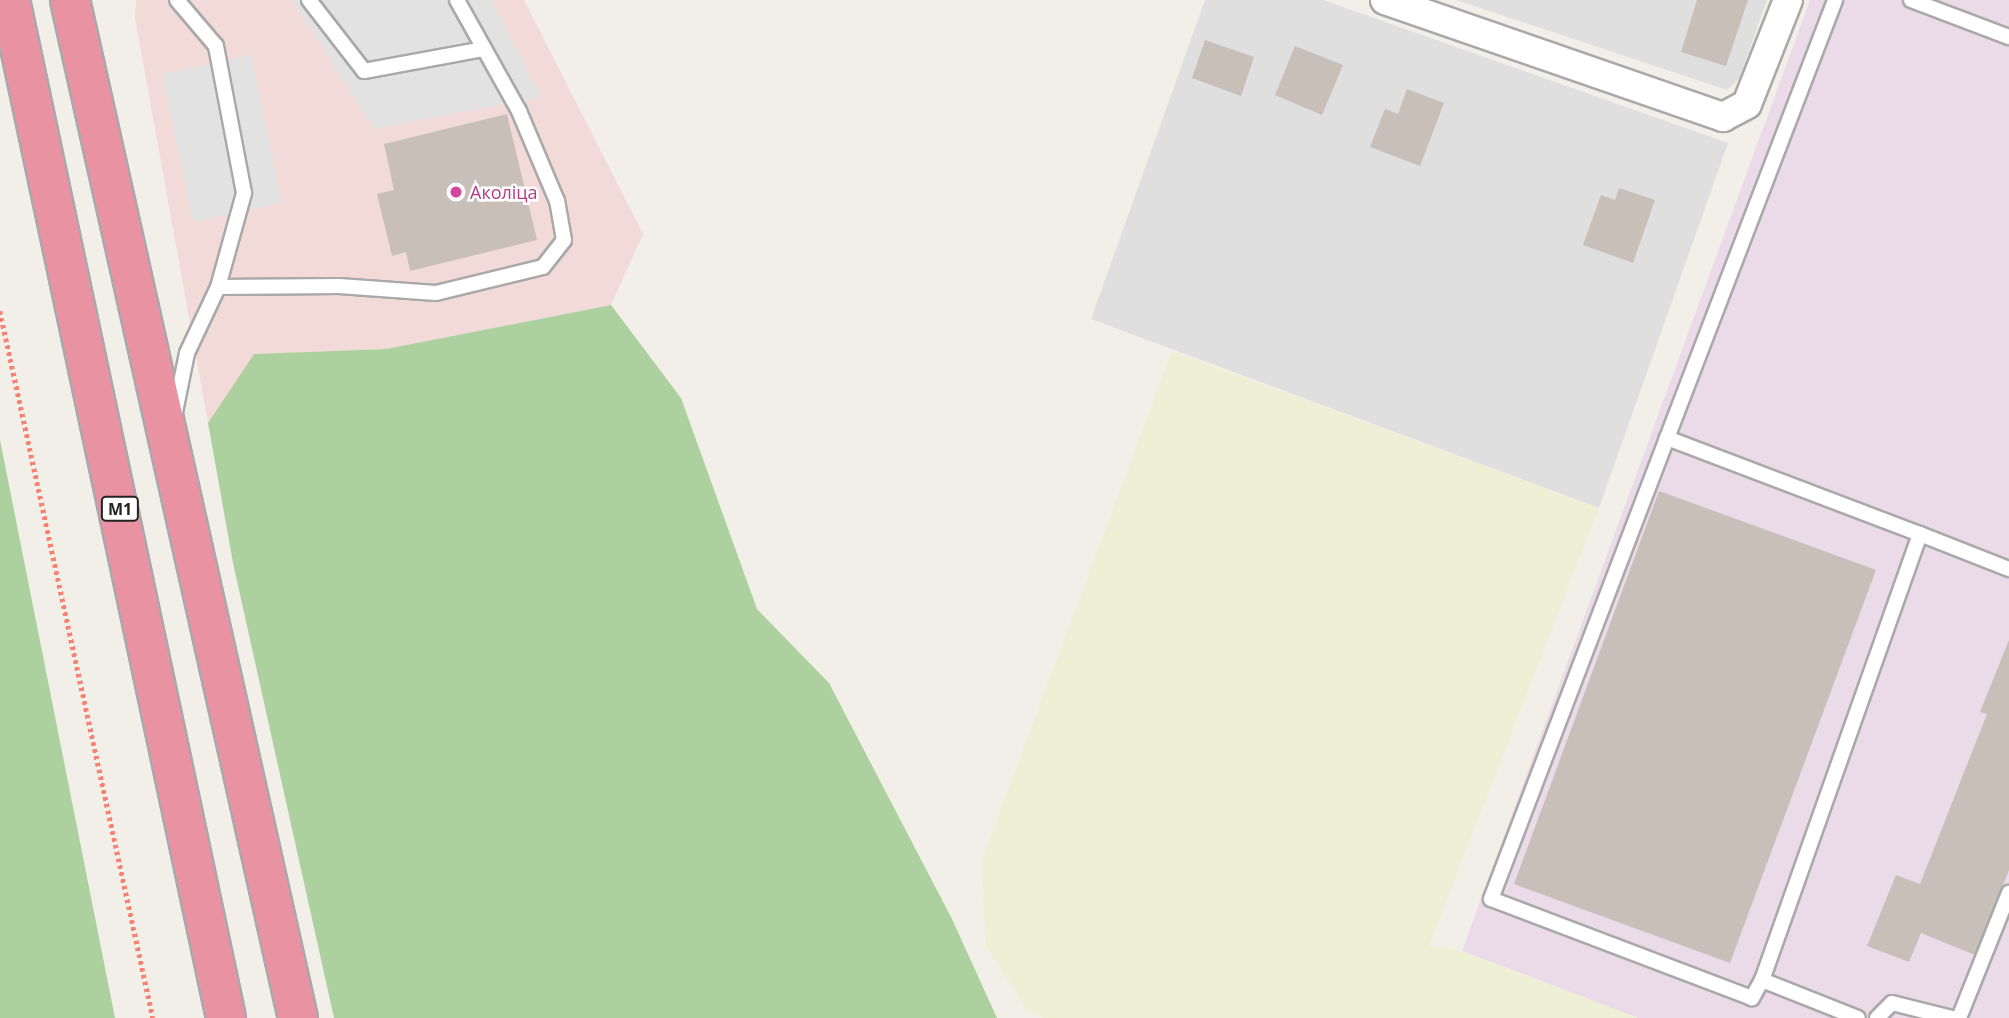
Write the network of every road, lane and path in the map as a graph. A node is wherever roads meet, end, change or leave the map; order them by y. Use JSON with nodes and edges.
{"nodes":[{"id":1,"x":10,"y":0,"type":"edge"},
{"id":2,"x":70,"y":0,"type":"edge"},
{"id":3,"x":177,"y":0,"type":"edge"},
{"id":4,"x":309,"y":0,"type":"edge"},
{"id":5,"x":457,"y":0,"type":"edge"},
{"id":6,"x":1385,"y":0,"type":"edge"},
{"id":7,"x":1788,"y":0,"type":"edge"},
{"id":8,"x":1835,"y":0,"type":"edge"},
{"id":9,"x":1911,"y":0,"type":"edge"},
{"id":10,"x":2009,"y":37,"type":"edge"},
{"id":11,"x":484,"y":49,"type":"junction"},
{"id":12,"x":218,"y":287,"type":"junction"},
{"id":13,"x":0,"y":311,"type":"edge"},
{"id":14,"x":1667,"y":438,"type":"junction"},
{"id":15,"x":174,"y":469,"type":"junction"},
{"id":16,"x":1920,"y":534,"type":"junction"},
{"id":17,"x":2009,"y":569,"type":"edge"},
{"id":18,"x":2009,"y":893,"type":"edge"},
{"id":19,"x":1762,"y":979,"type":"junction"},
{"id":20,"x":153,"y":1018,"type":"edge"},
{"id":21,"x":226,"y":1018,"type":"edge"},
{"id":22,"x":299,"y":1018,"type":"edge"},
{"id":23,"x":1858,"y":1018,"type":"edge"},
{"id":24,"x":1877,"y":1018,"type":"edge"},
{"id":25,"x":1952,"y":1018,"type":"edge"},
{"id":26,"x":1958,"y":1018,"type":"edge"}],
"edges":[{"from":1,"to":21,"type":"highway","number":"М1"},
{"from":2,"to":15,"type":"highway"},
{"from":3,"to":12,"type":"lane"},
{"from":4,"to":11,"type":"lane"},
{"from":5,"to":11,"type":"lane"},
{"from":6,"to":7,"type":"street"},
{"from":8,"to":14,"type":"lane"},
{"from":9,"to":10,"type":"lane"},
{"from":11,"to":12,"type":"lane"},
{"from":12,"to":15,"type":"lane"},
{"from":13,"to":20,"type":"path"},
{"from":14,"to":16,"type":"lane"},
{"from":14,"to":19,"type":"lane"},
{"from":15,"to":22,"type":"highway"},
{"from":16,"to":17,"type":"lane"},
{"from":16,"to":19,"type":"lane"},
{"from":18,"to":26,"type":"lane"},
{"from":19,"to":23,"type":"lane"},
{"from":24,"to":25,"type":"lane"}]}
